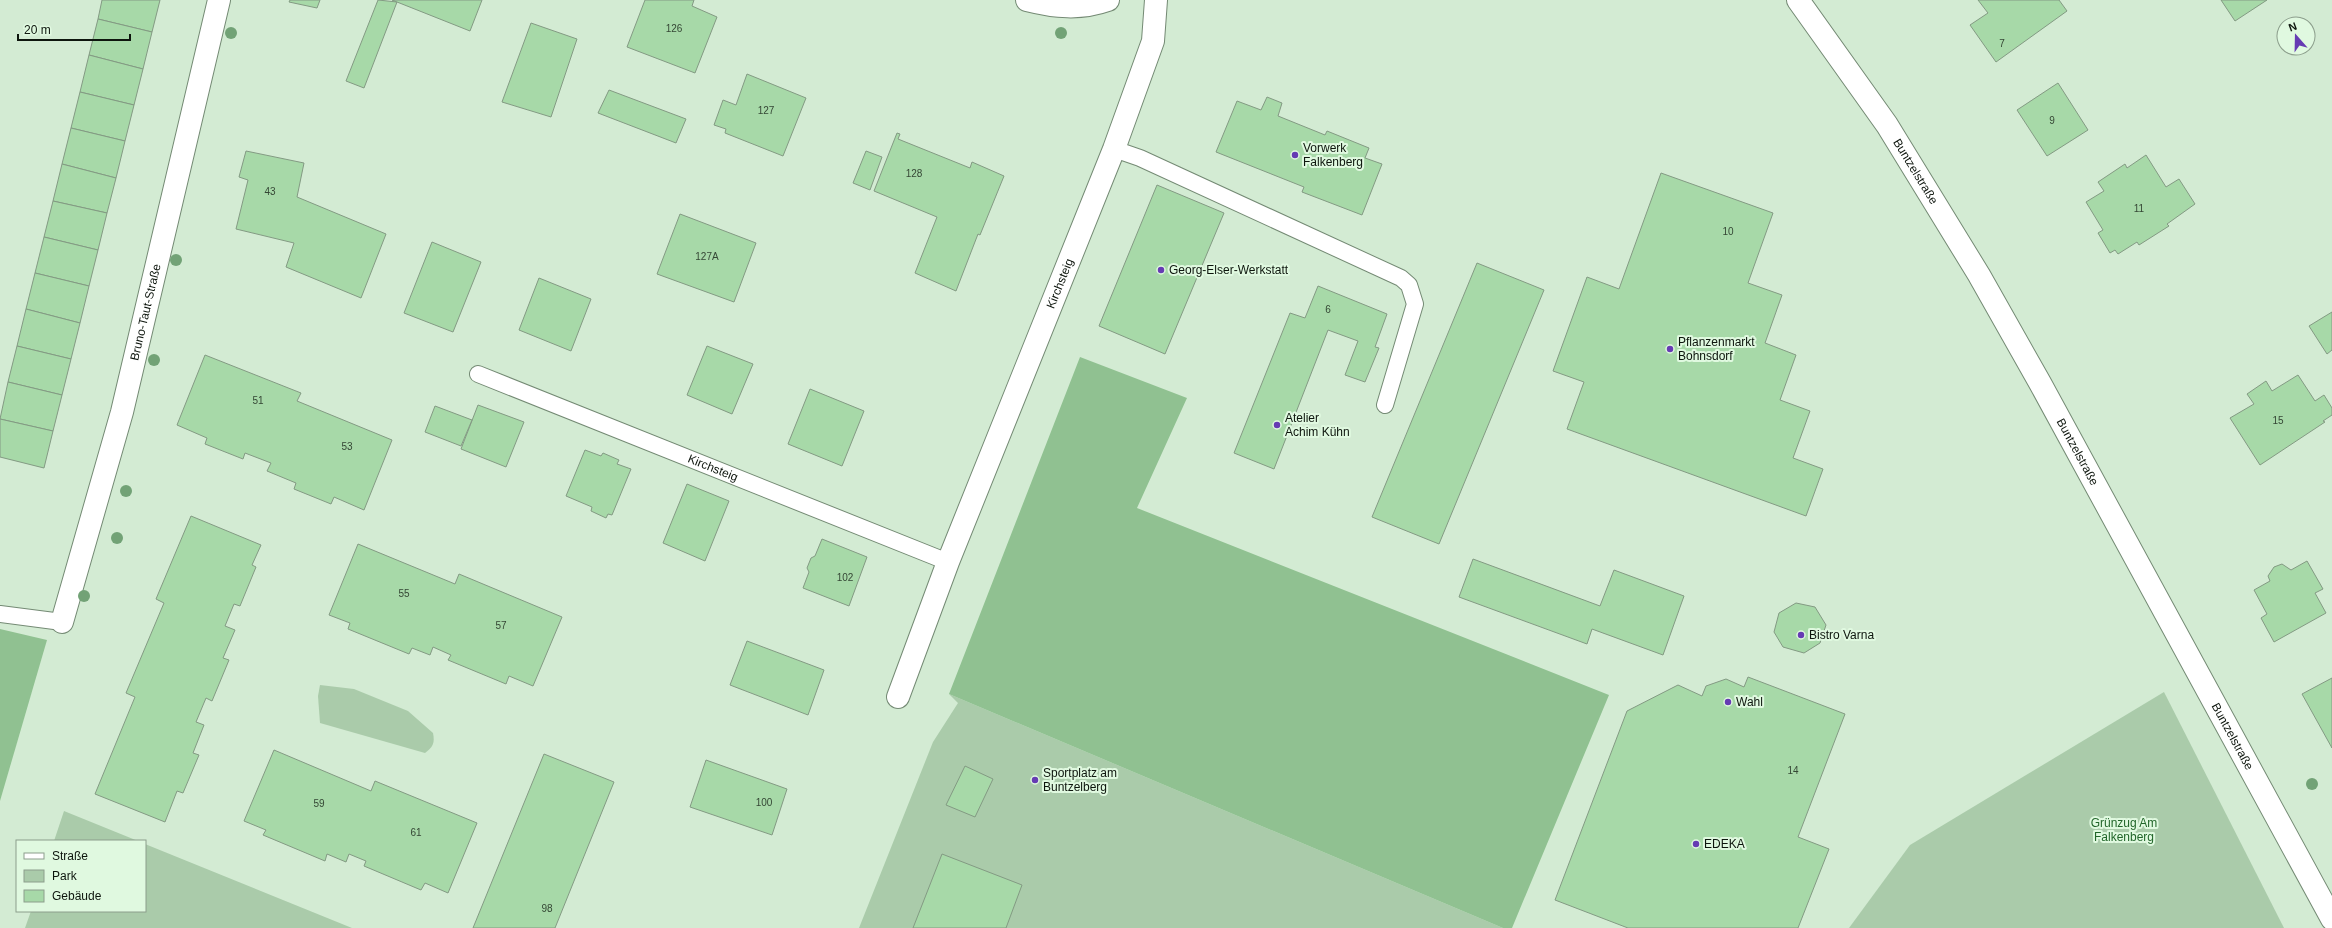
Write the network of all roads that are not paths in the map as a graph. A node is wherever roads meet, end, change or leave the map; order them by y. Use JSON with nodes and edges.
{"nodes":[{"id":1,"x":219,"y":0,"type":"edge"},
{"id":2,"x":1027,"y":0,"type":"edge"},
{"id":3,"x":1108,"y":0,"type":"edge"},
{"id":4,"x":1156,"y":0,"type":"edge"},
{"id":5,"x":1798,"y":0,"type":"edge"},
{"id":6,"x":1114,"y":149,"type":"junction"},
{"id":7,"x":478,"y":374,"type":"dead end"},
{"id":8,"x":1386,"y":405,"type":"dead end"},
{"id":9,"x":948,"y":562,"type":"junction"},
{"id":10,"x":0,"y":614,"type":"edge"},
{"id":11,"x":62,"y":622,"type":"joint"},
{"id":12,"x":898,"y":697,"type":"dead end"},
{"id":13,"x":2332,"y":919,"type":"edge"}],
"edges":[{"from":1,"to":11,"type":"street","name":"Bruno-Taut-Straße"},
{"from":2,"to":3,"type":"street"},
{"from":4,"to":6,"type":"street","name":"Kirchsteig"},
{"from":5,"to":13,"type":"street","name":"Buntzelstraße"},
{"from":6,"to":8,"type":"lane"},
{"from":6,"to":9,"type":"street","name":"Kirchsteig"},
{"from":7,"to":9,"type":"lane","name":"Kirchsteig"},
{"from":9,"to":12,"type":"street","name":"Kirchsteig"},
{"from":10,"to":11,"type":"lane"}]}
